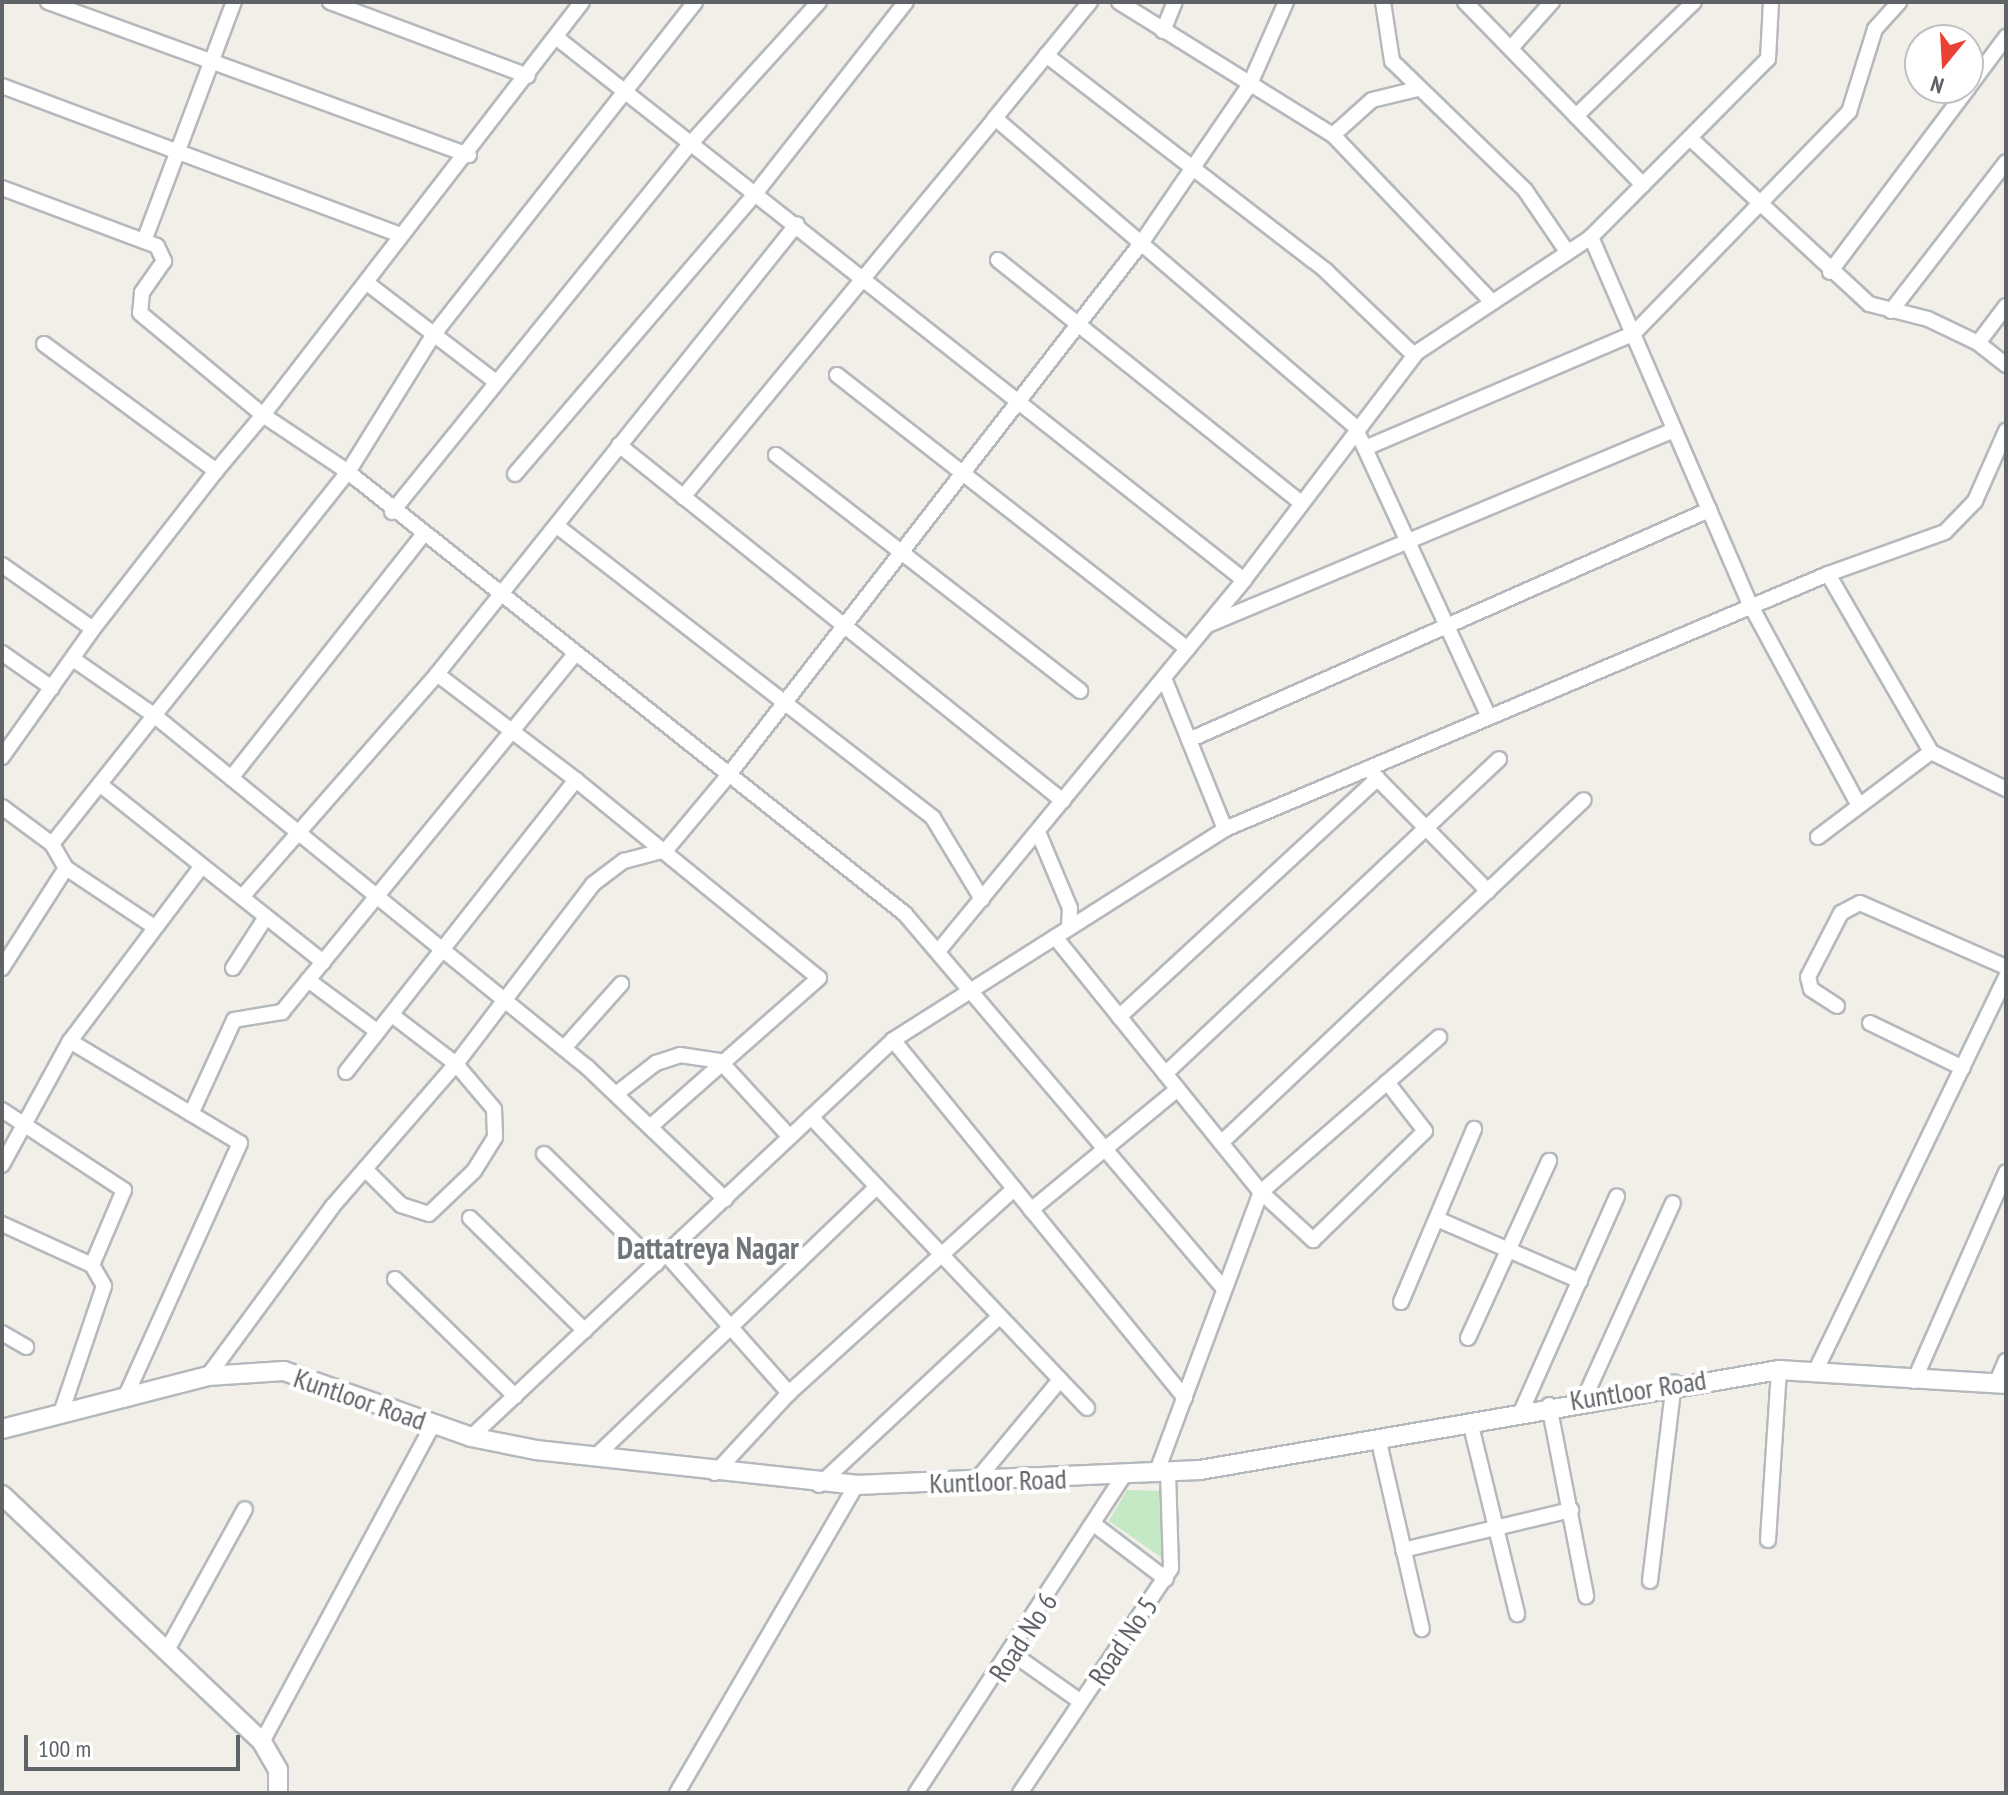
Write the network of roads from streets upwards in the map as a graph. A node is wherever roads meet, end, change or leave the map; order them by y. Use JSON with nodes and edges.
{"nodes":[{"id":1,"x":48,"y":2,"type":"edge"},
{"id":2,"x":234,"y":2,"type":"edge"},
{"id":3,"x":330,"y":2,"type":"edge"},
{"id":4,"x":582,"y":2,"type":"edge"},
{"id":5,"x":695,"y":2,"type":"edge"},
{"id":6,"x":819,"y":2,"type":"edge"},
{"id":7,"x":906,"y":2,"type":"edge"},
{"id":8,"x":1090,"y":2,"type":"edge"},
{"id":9,"x":1119,"y":2,"type":"edge"},
{"id":10,"x":1175,"y":2,"type":"edge"},
{"id":11,"x":1286,"y":2,"type":"edge"},
{"id":12,"x":1383,"y":2,"type":"edge"},
{"id":13,"x":1465,"y":2,"type":"edge"},
{"id":14,"x":1552,"y":2,"type":"edge"},
{"id":15,"x":1694,"y":2,"type":"edge"},
{"id":16,"x":1899,"y":2,"type":"edge"},
{"id":17,"x":1769,"y":3,"type":"edge"},
{"id":18,"x":1163,"y":31,"type":"junction"},
{"id":19,"x":557,"y":38,"type":"junction"},
{"id":20,"x":2004,"y":45,"type":"edge"},
{"id":21,"x":1511,"y":48,"type":"junction"},
{"id":22,"x":1046,"y":55,"type":"junction"},
{"id":23,"x":212,"y":61,"type":"junction"},
{"id":24,"x":1984,"y":69,"type":"edge"},
{"id":25,"x":528,"y":76,"type":"junction"},
{"id":26,"x":1250,"y":84,"type":"junction"},
{"id":27,"x":2,"y":86,"type":"edge"},
{"id":28,"x":627,"y":88,"type":"junction"},
{"id":29,"x":1417,"y":89,"type":"junction"},
{"id":30,"x":1956,"y":104,"type":"edge"},
{"id":31,"x":1576,"y":116,"type":"junction"},
{"id":32,"x":995,"y":118,"type":"junction"},
{"id":33,"x":1333,"y":135,"type":"junction"},
{"id":34,"x":1690,"y":138,"type":"junction"},
{"id":35,"x":692,"y":142,"type":"junction"},
{"id":36,"x":178,"y":152,"type":"junction"},
{"id":37,"x":469,"y":155,"type":"junction"},
{"id":38,"x":2006,"y":162,"type":"edge"},
{"id":39,"x":1193,"y":167,"type":"junction"},
{"id":40,"x":1643,"y":185,"type":"junction"},
{"id":41,"x":2,"y":188,"type":"edge"},
{"id":42,"x":758,"y":190,"type":"junction"},
{"id":43,"x":1759,"y":205,"type":"junction"},
{"id":44,"x":797,"y":224,"type":"junction"},
{"id":45,"x":400,"y":235,"type":"junction"},
{"id":46,"x":1591,"y":237,"type":"junction"},
{"id":47,"x":144,"y":241,"type":"junction"},
{"id":48,"x":1142,"y":242,"type":"junction"},
{"id":49,"x":1566,"y":250,"type":"junction"},
{"id":50,"x":998,"y":260,"type":"dead end"},
{"id":51,"x":1830,"y":272,"type":"junction"},
{"id":52,"x":864,"y":277,"type":"junction"},
{"id":53,"x":367,"y":283,"type":"junction"},
{"id":54,"x":1488,"y":298,"type":"junction"},
{"id":55,"x":2006,"y":306,"type":"edge"},
{"id":56,"x":1891,"y":311,"type":"junction"},
{"id":57,"x":1078,"y":322,"type":"junction"},
{"id":58,"x":434,"y":334,"type":"junction"},
{"id":59,"x":1633,"y":334,"type":"junction"},
{"id":60,"x":1978,"y":343,"type":"junction"},
{"id":61,"x":44,"y":344,"type":"dead end"},
{"id":62,"x":1414,"y":355,"type":"junction"},
{"id":63,"x":2006,"y":365,"type":"edge"},
{"id":64,"x":837,"y":375,"type":"dead end"},
{"id":65,"x":496,"y":382,"type":"junction"},
{"id":66,"x":1019,"y":398,"type":"junction"},
{"id":67,"x":263,"y":415,"type":"junction"},
{"id":68,"x":1355,"y":427,"type":"junction"},
{"id":69,"x":1674,"y":430,"type":"junction"},
{"id":70,"x":2006,"y":431,"type":"edge"},
{"id":71,"x":619,"y":445,"type":"junction"},
{"id":72,"x":1370,"y":446,"type":"junction"},
{"id":73,"x":776,"y":455,"type":"dead end"},
{"id":74,"x":216,"y":471,"type":"junction"},
{"id":75,"x":348,"y":472,"type":"junction"},
{"id":76,"x":515,"y":474,"type":"dead end"},
{"id":77,"x":958,"y":476,"type":"junction"},
{"id":78,"x":683,"y":497,"type":"junction"},
{"id":79,"x":1299,"y":501,"type":"junction"},
{"id":80,"x":1709,"y":510,"type":"junction"},
{"id":81,"x":392,"y":512,"type":"junction"},
{"id":82,"x":557,"y":526,"type":"junction"},
{"id":83,"x":423,"y":535,"type":"junction"},
{"id":84,"x":1413,"y":542,"type":"junction"},
{"id":85,"x":899,"y":550,"type":"junction"},
{"id":86,"x":2,"y":565,"type":"edge"},
{"id":87,"x":1828,"y":574,"type":"junction"},
{"id":88,"x":1244,"y":580,"type":"junction"},
{"id":89,"x":497,"y":597,"type":"junction"},
{"id":90,"x":1751,"y":606,"type":"junction"},
{"id":91,"x":1207,"y":625,"type":"junction"},
{"id":92,"x":1449,"y":626,"type":"junction"},
{"id":93,"x":839,"y":627,"type":"junction"},
{"id":94,"x":93,"y":629,"type":"junction"},
{"id":95,"x":1188,"y":649,"type":"junction"},
{"id":96,"x":2,"y":653,"type":"edge"},
{"id":97,"x":573,"y":656,"type":"junction"},
{"id":98,"x":73,"y":659,"type":"junction"},
{"id":99,"x":437,"y":674,"type":"junction"},
{"id":100,"x":1164,"y":678,"type":"junction"},
{"id":101,"x":52,"y":688,"type":"junction"},
{"id":102,"x":1080,"y":691,"type":"dead end"},
{"id":103,"x":783,"y":702,"type":"junction"},
{"id":104,"x":155,"y":716,"type":"junction"},
{"id":105,"x":1489,"y":717,"type":"junction"},
{"id":106,"x":512,"y":734,"type":"junction"},
{"id":107,"x":1189,"y":740,"type":"junction"},
{"id":108,"x":4,"y":749,"type":"edge"},
{"id":109,"x":1931,"y":752,"type":"junction"},
{"id":110,"x":1499,"y":759,"type":"dead end"},
{"id":111,"x":1373,"y":773,"type":"junction"},
{"id":112,"x":727,"y":777,"type":"junction"},
{"id":113,"x":231,"y":778,"type":"junction"},
{"id":114,"x":576,"y":780,"type":"junction"},
{"id":115,"x":102,"y":786,"type":"junction"},
{"id":116,"x":2006,"y":789,"type":"edge"},
{"id":117,"x":1584,"y":800,"type":"dead end"},
{"id":118,"x":1063,"y":801,"type":"junction"},
{"id":119,"x":1857,"y":802,"type":"junction"},
{"id":120,"x":2,"y":808,"type":"edge"},
{"id":121,"x":1225,"y":829,"type":"junction"},
{"id":122,"x":1429,"y":831,"type":"junction"},
{"id":123,"x":1038,"y":832,"type":"junction"},
{"id":124,"x":296,"y":835,"type":"junction"},
{"id":125,"x":1818,"y":837,"type":"dead end"},
{"id":126,"x":52,"y":844,"type":"junction"},
{"id":127,"x":666,"y":850,"type":"junction"},
{"id":128,"x":202,"y":866,"type":"junction"},
{"id":129,"x":66,"y":868,"type":"junction"},
{"id":130,"x":1488,"y":891,"type":"junction"},
{"id":131,"x":242,"y":897,"type":"junction"},
{"id":132,"x":381,"y":899,"type":"junction"},
{"id":133,"x":982,"y":899,"type":"junction"},
{"id":134,"x":266,"y":917,"type":"junction"},
{"id":135,"x":153,"y":926,"type":"junction"},
{"id":136,"x":1069,"y":928,"type":"junction"},
{"id":137,"x":1055,"y":937,"type":"junction"},
{"id":138,"x":940,"y":949,"type":"junction"},
{"id":139,"x":445,"y":951,"type":"junction"},
{"id":140,"x":323,"y":962,"type":"junction"},
{"id":141,"x":2006,"y":967,"type":"edge"},
{"id":142,"x":2,"y":968,"type":"edge"},
{"id":143,"x":233,"y":968,"type":"dead end"},
{"id":144,"x":2006,"y":977,"type":"edge"},
{"id":145,"x":308,"y":980,"type":"junction"},
{"id":146,"x":621,"y":984,"type":"dead end"},
{"id":147,"x":974,"y":989,"type":"junction"},
{"id":148,"x":501,"y":997,"type":"junction"},
{"id":149,"x":1837,"y":1006,"type":"dead end"},
{"id":150,"x":392,"y":1015,"type":"junction"},
{"id":151,"x":1119,"y":1017,"type":"junction"},
{"id":152,"x":1870,"y":1023,"type":"dead end"},
{"id":153,"x":378,"y":1032,"type":"junction"},
{"id":154,"x":1439,"y":1037,"type":"dead end"},
{"id":155,"x":893,"y":1040,"type":"junction"},
{"id":156,"x":70,"y":1041,"type":"junction"},
{"id":157,"x":564,"y":1048,"type":"junction"},
{"id":158,"x":720,"y":1061,"type":"junction"},
{"id":159,"x":456,"y":1064,"type":"junction"},
{"id":160,"x":1963,"y":1068,"type":"junction"},
{"id":161,"x":346,"y":1072,"type":"dead end"},
{"id":162,"x":1165,"y":1074,"type":"junction"},
{"id":163,"x":1387,"y":1082,"type":"junction"},
{"id":164,"x":1178,"y":1089,"type":"junction"},
{"id":165,"x":616,"y":1094,"type":"junction"},
{"id":166,"x":2,"y":1110,"type":"edge"},
{"id":167,"x":191,"y":1114,"type":"junction"},
{"id":168,"x":811,"y":1117,"type":"junction"},
{"id":169,"x":26,"y":1125,"type":"junction"},
{"id":170,"x":650,"y":1127,"type":"junction"},
{"id":171,"x":1474,"y":1129,"type":"dead end"},
{"id":172,"x":790,"y":1137,"type":"junction"},
{"id":173,"x":1221,"y":1143,"type":"junction"},
{"id":174,"x":1107,"y":1148,"type":"junction"},
{"id":175,"x":544,"y":1154,"type":"dead end"},
{"id":176,"x":1549,"y":1161,"type":"dead end"},
{"id":177,"x":2,"y":1165,"type":"edge"},
{"id":178,"x":365,"y":1169,"type":"junction"},
{"id":179,"x":2006,"y":1172,"type":"edge"},
{"id":180,"x":876,"y":1188,"type":"junction"},
{"id":181,"x":1014,"y":1189,"type":"junction"},
{"id":182,"x":1261,"y":1192,"type":"junction"},
{"id":183,"x":1617,"y":1196,"type":"dead end"},
{"id":184,"x":725,"y":1199,"type":"junction"},
{"id":185,"x":1673,"y":1203,"type":"dead end"},
{"id":186,"x":1031,"y":1210,"type":"junction"},
{"id":187,"x":470,"y":1218,"type":"dead end"},
{"id":188,"x":1437,"y":1219,"type":"junction"},
{"id":189,"x":2,"y":1224,"type":"edge"},
{"id":190,"x":1509,"y":1250,"type":"junction"},
{"id":191,"x":937,"y":1255,"type":"junction"},
{"id":192,"x":661,"y":1259,"type":"junction"},
{"id":193,"x":92,"y":1265,"type":"junction"},
{"id":194,"x":395,"y":1279,"type":"dead end"},
{"id":195,"x":1580,"y":1281,"type":"junction"},
{"id":196,"x":1224,"y":1289,"type":"junction"},
{"id":197,"x":1401,"y":1302,"type":"dead end"},
{"id":198,"x":999,"y":1317,"type":"junction"},
{"id":199,"x":732,"y":1325,"type":"junction"},
{"id":200,"x":585,"y":1331,"type":"junction"},
{"id":201,"x":2,"y":1333,"type":"edge"},
{"id":202,"x":1468,"y":1338,"type":"dead end"},
{"id":203,"x":26,"y":1347,"type":"dead end"},
{"id":204,"x":2006,"y":1361,"type":"edge"},
{"id":205,"x":1779,"y":1370,"type":"junction"},
{"id":206,"x":1816,"y":1370,"type":"junction"},
{"id":207,"x":208,"y":1376,"type":"junction"},
{"id":208,"x":1060,"y":1380,"type":"junction"},
{"id":209,"x":1914,"y":1381,"type":"junction"},
{"id":210,"x":1674,"y":1382,"type":"junction"},
{"id":211,"x":2001,"y":1384,"type":"edge"},
{"id":212,"x":789,"y":1393,"type":"junction"},
{"id":213,"x":515,"y":1396,"type":"junction"},
{"id":214,"x":1185,"y":1398,"type":"junction"},
{"id":215,"x":1584,"y":1399,"type":"junction"},
{"id":216,"x":124,"y":1400,"type":"junction"},
{"id":217,"x":1549,"y":1405,"type":"junction"},
{"id":218,"x":1087,"y":1408,"type":"dead end"},
{"id":219,"x":1521,"y":1412,"type":"junction"},
{"id":220,"x":60,"y":1416,"type":"junction"},
{"id":221,"x":1470,"y":1422,"type":"junction"},
{"id":222,"x":433,"y":1424,"type":"junction"},
{"id":223,"x":2,"y":1429,"type":"edge"},
{"id":224,"x":471,"y":1437,"type":"junction"},
{"id":225,"x":1379,"y":1442,"type":"junction"},
{"id":226,"x":594,"y":1458,"type":"junction"},
{"id":227,"x":715,"y":1473,"type":"junction"},
{"id":228,"x":1162,"y":1473,"type":"junction"},
{"id":229,"x":1123,"y":1477,"type":"junction"},
{"id":230,"x":975,"y":1482,"type":"junction"},
{"id":231,"x":819,"y":1485,"type":"junction"},
{"id":232,"x":856,"y":1485,"type":"junction"},
{"id":233,"x":2,"y":1495,"type":"edge"},
{"id":234,"x":245,"y":1509,"type":"dead end"},
{"id":235,"x":1571,"y":1510,"type":"junction"},
{"id":236,"x":1095,"y":1525,"type":"junction"},
{"id":237,"x":1499,"y":1527,"type":"junction"},
{"id":238,"x":1768,"y":1540,"type":"dead end"},
{"id":239,"x":1403,"y":1550,"type":"junction"},
{"id":240,"x":1166,"y":1579,"type":"junction"},
{"id":241,"x":1650,"y":1581,"type":"dead end"},
{"id":242,"x":1586,"y":1596,"type":"dead end"},
{"id":243,"x":1517,"y":1614,"type":"dead end"},
{"id":244,"x":1422,"y":1629,"type":"dead end"},
{"id":245,"x":166,"y":1652,"type":"junction"},
{"id":246,"x":1013,"y":1654,"type":"junction"},
{"id":247,"x":1081,"y":1702,"type":"junction"},
{"id":248,"x":262,"y":1742,"type":"junction"},
{"id":249,"x":278,"y":1793,"type":"edge"},
{"id":250,"x":677,"y":1793,"type":"edge"},
{"id":251,"x":916,"y":1793,"type":"edge"},
{"id":252,"x":1020,"y":1793,"type":"edge"}],
"edges":[{"from":1,"to":23,"type":"street"},
{"from":2,"to":23,"type":"street"},
{"from":3,"to":25,"type":"street"},
{"from":4,"to":19,"type":"street"},
{"from":5,"to":28,"type":"street"},
{"from":6,"to":35,"type":"street"},
{"from":7,"to":42,"type":"street"},
{"from":8,"to":22,"type":"street"},
{"from":9,"to":18,"type":"street"},
{"from":10,"to":18,"type":"street"},
{"from":11,"to":26,"type":"street"},
{"from":12,"to":29,"type":"street"},
{"from":13,"to":21,"type":"street"},
{"from":14,"to":21,"type":"street"},
{"from":15,"to":31,"type":"street"},
{"from":16,"to":43,"type":"street"},
{"from":17,"to":34,"type":"street"},
{"from":18,"to":26,"type":"street"},
{"from":19,"to":25,"type":"street"},
{"from":19,"to":28,"type":"street"},
{"from":20,"to":24,"type":"street"},
{"from":21,"to":31,"type":"street"},
{"from":22,"to":32,"type":"street"},
{"from":22,"to":39,"type":"street"},
{"from":23,"to":36,"type":"street"},
{"from":23,"to":37,"type":"street"},
{"from":25,"to":37,"type":"street"},
{"from":26,"to":33,"type":"street"},
{"from":26,"to":39,"type":"street"},
{"from":27,"to":36,"type":"street"},
{"from":28,"to":35,"type":"street"},
{"from":28,"to":58,"type":"street"},
{"from":29,"to":33,"type":"street"},
{"from":29,"to":49,"type":"street"},
{"from":30,"to":51,"type":"street"},
{"from":31,"to":40,"type":"street"},
{"from":32,"to":48,"type":"street"},
{"from":32,"to":52,"type":"street"},
{"from":33,"to":54,"type":"street"},
{"from":34,"to":40,"type":"street"},
{"from":34,"to":43,"type":"street"},
{"from":35,"to":42,"type":"street"},
{"from":35,"to":65,"type":"street"},
{"from":36,"to":45,"type":"street"},
{"from":36,"to":47,"type":"street"},
{"from":37,"to":45,"type":"street"},
{"from":38,"to":56,"type":"street"},
{"from":39,"to":48,"type":"street"},
{"from":39,"to":62,"type":"street"},
{"from":40,"to":46,"type":"street"},
{"from":41,"to":47,"type":"street"},
{"from":42,"to":44,"type":"street"},
{"from":42,"to":76,"type":"street"},
{"from":43,"to":51,"type":"street"},
{"from":43,"to":59,"type":"street"},
{"from":44,"to":52,"type":"street"},
{"from":44,"to":71,"type":"street"},
{"from":45,"to":53,"type":"street"},
{"from":46,"to":49,"type":"street"},
{"from":46,"to":59,"type":"street"},
{"from":47,"to":67,"type":"street"},
{"from":48,"to":57,"type":"street"},
{"from":48,"to":68,"type":"street"},
{"from":49,"to":54,"type":"street"},
{"from":50,"to":57,"type":"street"},
{"from":51,"to":56,"type":"street"},
{"from":52,"to":66,"type":"street"},
{"from":52,"to":78,"type":"street"},
{"from":53,"to":58,"type":"street"},
{"from":53,"to":67,"type":"street"},
{"from":54,"to":62,"type":"street"},
{"from":55,"to":60,"type":"street"},
{"from":56,"to":60,"type":"street"},
{"from":57,"to":66,"type":"street"},
{"from":57,"to":79,"type":"street"},
{"from":58,"to":65,"type":"street"},
{"from":58,"to":75,"type":"street"},
{"from":59,"to":69,"type":"street"},
{"from":59,"to":72,"type":"street"},
{"from":60,"to":63,"type":"street"},
{"from":61,"to":74,"type":"street"},
{"from":62,"to":68,"type":"street"},
{"from":64,"to":77,"type":"street"},
{"from":65,"to":81,"type":"street"},
{"from":66,"to":77,"type":"street"},
{"from":66,"to":88,"type":"street"},
{"from":67,"to":74,"type":"street"},
{"from":67,"to":75,"type":"street"},
{"from":68,"to":72,"type":"street"},
{"from":68,"to":79,"type":"street"},
{"from":69,"to":80,"type":"street"},
{"from":69,"to":84,"type":"street"},
{"from":70,"to":87,"type":"street"},
{"from":71,"to":78,"type":"street"},
{"from":71,"to":82,"type":"street"},
{"from":72,"to":84,"type":"street"},
{"from":73,"to":85,"type":"street"},
{"from":74,"to":94,"type":"street"},
{"from":75,"to":81,"type":"street"},
{"from":75,"to":104,"type":"street"},
{"from":77,"to":85,"type":"street"},
{"from":77,"to":95,"type":"street"},
{"from":78,"to":93,"type":"street"},
{"from":79,"to":88,"type":"street"},
{"from":80,"to":90,"type":"street"},
{"from":80,"to":92,"type":"street"},
{"from":81,"to":83,"type":"street"},
{"from":82,"to":89,"type":"street"},
{"from":82,"to":103,"type":"street"},
{"from":83,"to":89,"type":"street"},
{"from":83,"to":113,"type":"street"},
{"from":84,"to":91,"type":"street"},
{"from":84,"to":92,"type":"street"},
{"from":85,"to":93,"type":"street"},
{"from":85,"to":102,"type":"street"},
{"from":86,"to":94,"type":"street"},
{"from":87,"to":90,"type":"street"},
{"from":87,"to":109,"type":"street"},
{"from":88,"to":91,"type":"street"},
{"from":89,"to":97,"type":"street"},
{"from":89,"to":99,"type":"street"},
{"from":90,"to":105,"type":"street"},
{"from":90,"to":119,"type":"street"},
{"from":91,"to":95,"type":"street"},
{"from":92,"to":105,"type":"street"},
{"from":92,"to":107,"type":"street"},
{"from":93,"to":103,"type":"street"},
{"from":93,"to":118,"type":"street"},
{"from":94,"to":98,"type":"street"},
{"from":95,"to":100,"type":"street"},
{"from":96,"to":101,"type":"street"},
{"from":97,"to":106,"type":"street"},
{"from":97,"to":112,"type":"street"},
{"from":98,"to":101,"type":"street"},
{"from":98,"to":104,"type":"street"},
{"from":99,"to":106,"type":"street"},
{"from":99,"to":124,"type":"street"},
{"from":100,"to":107,"type":"street"},
{"from":100,"to":118,"type":"street"},
{"from":101,"to":108,"type":"street"},
{"from":103,"to":112,"type":"street"},
{"from":103,"to":133,"type":"street"},
{"from":104,"to":113,"type":"street"},
{"from":104,"to":115,"type":"street"},
{"from":105,"to":111,"type":"street"},
{"from":106,"to":114,"type":"street"},
{"from":106,"to":132,"type":"street"},
{"from":107,"to":121,"type":"street"},
{"from":109,"to":116,"type":"street"},
{"from":109,"to":119,"type":"street"},
{"from":110,"to":122,"type":"street"},
{"from":111,"to":121,"type":"street"},
{"from":111,"to":122,"type":"street"},
{"from":111,"to":151,"type":"street"},
{"from":112,"to":127,"type":"street"},
{"from":112,"to":138,"type":"street"},
{"from":113,"to":124,"type":"street"},
{"from":114,"to":127,"type":"street"},
{"from":114,"to":139,"type":"street"},
{"from":115,"to":126,"type":"street"},
{"from":115,"to":128,"type":"street"},
{"from":117,"to":130,"type":"street"},
{"from":118,"to":123,"type":"street"},
{"from":119,"to":125,"type":"street"},
{"from":120,"to":126,"type":"street"},
{"from":121,"to":136,"type":"street"},
{"from":122,"to":130,"type":"street"},
{"from":122,"to":162,"type":"street"},
{"from":123,"to":133,"type":"street"},
{"from":123,"to":136,"type":"street"},
{"from":124,"to":131,"type":"street"},
{"from":124,"to":132,"type":"street"},
{"from":126,"to":129,"type":"street"},
{"from":127,"to":148,"type":"street"},
{"from":127,"to":158,"type":"street"},
{"from":128,"to":131,"type":"street"},
{"from":128,"to":135,"type":"street"},
{"from":129,"to":135,"type":"street"},
{"from":129,"to":142,"type":"street"},
{"from":130,"to":173,"type":"street"},
{"from":131,"to":134,"type":"street"},
{"from":132,"to":139,"type":"street"},
{"from":132,"to":140,"type":"street"},
{"from":133,"to":138,"type":"street"},
{"from":134,"to":140,"type":"street"},
{"from":134,"to":143,"type":"street"},
{"from":135,"to":156,"type":"street"},
{"from":136,"to":137,"type":"street"},
{"from":137,"to":147,"type":"street"},
{"from":137,"to":151,"type":"street"},
{"from":138,"to":147,"type":"street"},
{"from":139,"to":148,"type":"street"},
{"from":139,"to":150,"type":"street"},
{"from":140,"to":145,"type":"street"},
{"from":141,"to":149,"type":"street"},
{"from":144,"to":160,"type":"street"},
{"from":145,"to":153,"type":"street"},
{"from":145,"to":167,"type":"street"},
{"from":146,"to":157,"type":"street"},
{"from":147,"to":155,"type":"street"},
{"from":147,"to":174,"type":"street"},
{"from":148,"to":157,"type":"street"},
{"from":148,"to":159,"type":"street"},
{"from":150,"to":153,"type":"street"},
{"from":150,"to":159,"type":"street"},
{"from":151,"to":162,"type":"street"},
{"from":152,"to":160,"type":"street"},
{"from":153,"to":161,"type":"street"},
{"from":154,"to":163,"type":"street"},
{"from":155,"to":168,"type":"street"},
{"from":155,"to":181,"type":"street"},
{"from":156,"to":167,"type":"street"},
{"from":156,"to":169,"type":"street"},
{"from":157,"to":165,"type":"street"},
{"from":158,"to":165,"type":"street"},
{"from":158,"to":170,"type":"street"},
{"from":158,"to":172,"type":"street"},
{"from":159,"to":178,"type":"street"},
{"from":159,"to":178,"type":"street"},
{"from":160,"to":206,"type":"street"},
{"from":162,"to":164,"type":"street"},
{"from":163,"to":182,"type":"street"},
{"from":163,"to":182,"type":"street"},
{"from":164,"to":173,"type":"street"},
{"from":164,"to":174,"type":"street"},
{"from":165,"to":170,"type":"street"},
{"from":166,"to":169,"type":"street"},
{"from":167,"to":216,"type":"street"},
{"from":168,"to":172,"type":"street"},
{"from":168,"to":180,"type":"street"},
{"from":169,"to":177,"type":"street"},
{"from":169,"to":193,"type":"street"},
{"from":170,"to":184,"type":"street"},
{"from":171,"to":188,"type":"street"},
{"from":172,"to":184,"type":"street"},
{"from":173,"to":182,"type":"street"},
{"from":174,"to":186,"type":"street"},
{"from":174,"to":196,"type":"street"},
{"from":175,"to":192,"type":"street"},
{"from":176,"to":190,"type":"street"},
{"from":178,"to":207,"type":"street"},
{"from":179,"to":209,"type":"street"},
{"from":180,"to":191,"type":"street"},
{"from":180,"to":199,"type":"street"},
{"from":181,"to":186,"type":"street"},
{"from":181,"to":191,"type":"street"},
{"from":182,"to":196,"type":"street"},
{"from":183,"to":195,"type":"street"},
{"from":184,"to":192,"type":"street"},
{"from":185,"to":215,"type":"street"},
{"from":186,"to":214,"type":"street"},
{"from":187,"to":200,"type":"street"},
{"from":188,"to":190,"type":"street"},
{"from":188,"to":197,"type":"street"},
{"from":189,"to":193,"type":"street"},
{"from":190,"to":195,"type":"street"},
{"from":190,"to":202,"type":"street"},
{"from":191,"to":198,"type":"street"},
{"from":191,"to":212,"type":"street"},
{"from":192,"to":199,"type":"street"},
{"from":192,"to":200,"type":"street"},
{"from":193,"to":220,"type":"street"},
{"from":194,"to":213,"type":"street"},
{"from":195,"to":219,"type":"street"},
{"from":196,"to":214,"type":"street"},
{"from":198,"to":208,"type":"street"},
{"from":198,"to":231,"type":"street"},
{"from":199,"to":212,"type":"street"},
{"from":199,"to":226,"type":"street"},
{"from":200,"to":213,"type":"street"},
{"from":201,"to":203,"type":"street"},
{"from":204,"to":211,"type":"street"},
{"from":205,"to":206,"type":"street","name":"Kuntloor Road"},
{"from":205,"to":210,"type":"street","name":"Kuntloor Road"},
{"from":205,"to":238,"type":"street"},
{"from":206,"to":209,"type":"street","name":"Kuntloor Road"},
{"from":207,"to":216,"type":"street","name":"Kuntloor Road"},
{"from":207,"to":222,"type":"street","name":"Kuntloor Road"},
{"from":208,"to":218,"type":"street"},
{"from":208,"to":230,"type":"street"},
{"from":209,"to":211,"type":"street","name":"Kuntloor Road"},
{"from":210,"to":215,"type":"street","name":"Kuntloor Road"},
{"from":210,"to":241,"type":"street"},
{"from":212,"to":227,"type":"street"},
{"from":213,"to":224,"type":"street"},
{"from":214,"to":228,"type":"street"},
{"from":215,"to":217,"type":"street","name":"Kuntloor Road"},
{"from":216,"to":220,"type":"street","name":"Kuntloor Road"},
{"from":217,"to":219,"type":"street","name":"Kuntloor Road"},
{"from":217,"to":235,"type":"street"},
{"from":219,"to":221,"type":"street","name":"Kuntloor Road"},
{"from":220,"to":223,"type":"street","name":"Kuntloor Road"},
{"from":221,"to":225,"type":"street","name":"Kuntloor Road"},
{"from":221,"to":237,"type":"street"},
{"from":222,"to":224,"type":"street","name":"Kuntloor Road"},
{"from":222,"to":248,"type":"street"},
{"from":224,"to":226,"type":"street","name":"Kuntloor Road"},
{"from":225,"to":228,"type":"street","name":"Kuntloor Road"},
{"from":225,"to":239,"type":"street"},
{"from":226,"to":227,"type":"street","name":"Kuntloor Road"},
{"from":227,"to":231,"type":"street","name":"Kuntloor Road"},
{"from":228,"to":229,"type":"street","name":"Kuntloor Road"},
{"from":228,"to":240,"type":"street","name":"Road No 5"},
{"from":229,"to":230,"type":"street","name":"Kuntloor Road"},
{"from":229,"to":236,"type":"street","name":"Road No 6"},
{"from":230,"to":232,"type":"street","name":"Kuntloor Road"},
{"from":231,"to":232,"type":"street","name":"Kuntloor Road"},
{"from":232,"to":250,"type":"street"},
{"from":233,"to":245,"type":"street"},
{"from":234,"to":245,"type":"street"},
{"from":235,"to":237,"type":"street"},
{"from":235,"to":242,"type":"street"},
{"from":236,"to":240,"type":"street"},
{"from":236,"to":246,"type":"street","name":"Road No 6"},
{"from":237,"to":239,"type":"street"},
{"from":237,"to":243,"type":"street"},
{"from":239,"to":244,"type":"street"},
{"from":240,"to":247,"type":"street","name":"Road No 5"},
{"from":245,"to":248,"type":"street"},
{"from":246,"to":247,"type":"street"},
{"from":246,"to":251,"type":"street","name":"Road No 6"},
{"from":247,"to":252,"type":"street","name":"Road No 5"},
{"from":248,"to":249,"type":"street"}]}
